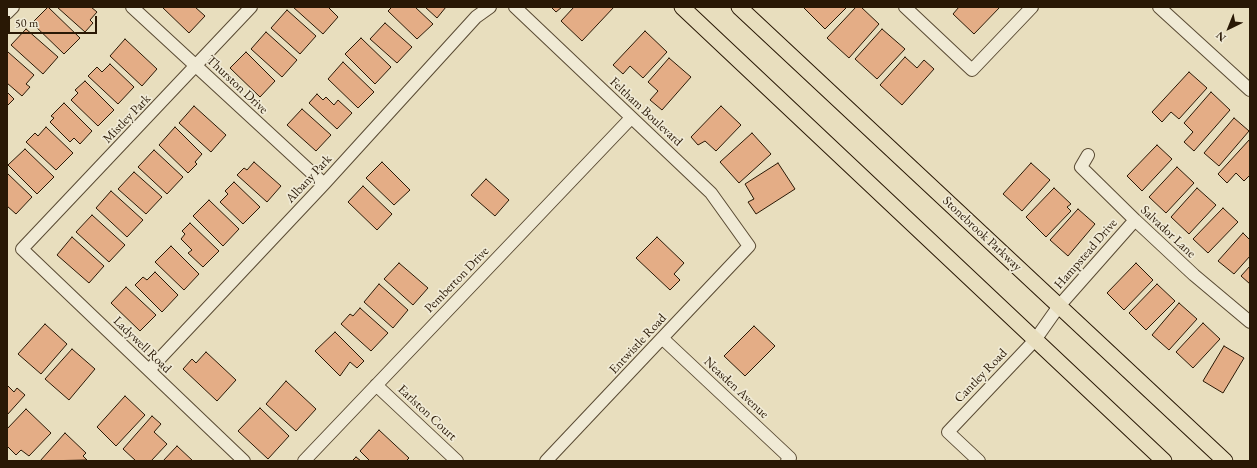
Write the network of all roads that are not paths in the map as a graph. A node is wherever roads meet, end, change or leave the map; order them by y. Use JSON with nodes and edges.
{"nodes":[{"id":1,"x":13,"y":7,"type":"edge"},
{"id":2,"x":132,"y":7,"type":"edge"},
{"id":3,"x":251,"y":7,"type":"edge"},
{"id":4,"x":490,"y":7,"type":"edge"},
{"id":5,"x":515,"y":7,"type":"edge"},
{"id":6,"x":682,"y":7,"type":"edge"},
{"id":7,"x":739,"y":7,"type":"edge"},
{"id":8,"x":905,"y":7,"type":"edge"},
{"id":9,"x":1032,"y":7,"type":"edge"},
{"id":10,"x":1160,"y":7,"type":"edge"},
{"id":11,"x":7,"y":13,"type":"edge"},
{"id":12,"x":196,"y":66,"type":"junction"},
{"id":13,"x":1250,"y":90,"type":"edge"},
{"id":14,"x":632,"y":118,"type":"junction"},
{"id":15,"x":1088,"y":155,"type":"dead end"},
{"id":16,"x":324,"y":184,"type":"junction"},
{"id":17,"x":1135,"y":220,"type":"junction"},
{"id":18,"x":749,"y":246,"type":"joint"},
{"id":19,"x":22,"y":249,"type":"joint"},
{"id":20,"x":1059,"y":306,"type":"junction"},
{"id":21,"x":1250,"y":322,"type":"edge"},
{"id":22,"x":662,"y":338,"type":"junction"},
{"id":23,"x":1035,"y":340,"type":"junction"},
{"id":24,"x":149,"y":370,"type":"junction"},
{"id":25,"x":376,"y":385,"type":"junction"},
{"id":26,"x":788,"y":459,"type":"edge"},
{"id":27,"x":244,"y":461,"type":"edge"},
{"id":28,"x":304,"y":461,"type":"edge"},
{"id":29,"x":457,"y":461,"type":"edge"},
{"id":30,"x":546,"y":461,"type":"edge"},
{"id":31,"x":979,"y":461,"type":"edge"},
{"id":32,"x":1164,"y":461,"type":"edge"},
{"id":33,"x":1225,"y":461,"type":"edge"}],
"edges":[{"from":1,"to":11,"type":"street"},
{"from":2,"to":12,"type":"street","name":"Thurston Drive"},
{"from":3,"to":12,"type":"street","name":"Mistley Park"},
{"from":4,"to":16,"type":"street","name":"Albany Park"},
{"from":5,"to":14,"type":"street","name":"Feltham Boulevard"},
{"from":6,"to":23,"type":"main road"},
{"from":7,"to":20,"type":"main road","name":"Stonebrook Parkway"},
{"from":8,"to":9,"type":"street"},
{"from":10,"to":13,"type":"street"},
{"from":12,"to":16,"type":"street","name":"Thurston Drive"},
{"from":12,"to":19,"type":"street","name":"Mistley Park"},
{"from":14,"to":18,"type":"street","name":"Feltham Boulevard"},
{"from":14,"to":25,"type":"street","name":"Pemberton Drive"},
{"from":15,"to":17,"type":"street","name":"Salvador Lane"},
{"from":16,"to":24,"type":"street","name":"Albany Park"},
{"from":17,"to":20,"type":"street","name":"Hampstead Drive"},
{"from":17,"to":21,"type":"street","name":"Salvador Lane"},
{"from":18,"to":22,"type":"street","name":"Entwistle Road"},
{"from":19,"to":24,"type":"street","name":"Ladywell Road"},
{"from":20,"to":23,"type":"street","name":"Hampstead Drive"},
{"from":20,"to":33,"type":"main road","name":"Stonebrook Parkway"},
{"from":22,"to":26,"type":"street","name":"Neasden Avenue"},
{"from":22,"to":30,"type":"street","name":"Entwistle Road"},
{"from":23,"to":31,"type":"street","name":"Cantley Road"},
{"from":23,"to":32,"type":"main road"},
{"from":24,"to":27,"type":"street","name":"Ladywell Road"},
{"from":25,"to":28,"type":"street","name":"Pemberton Drive"},
{"from":25,"to":29,"type":"street","name":"Earlston Court"}]}
